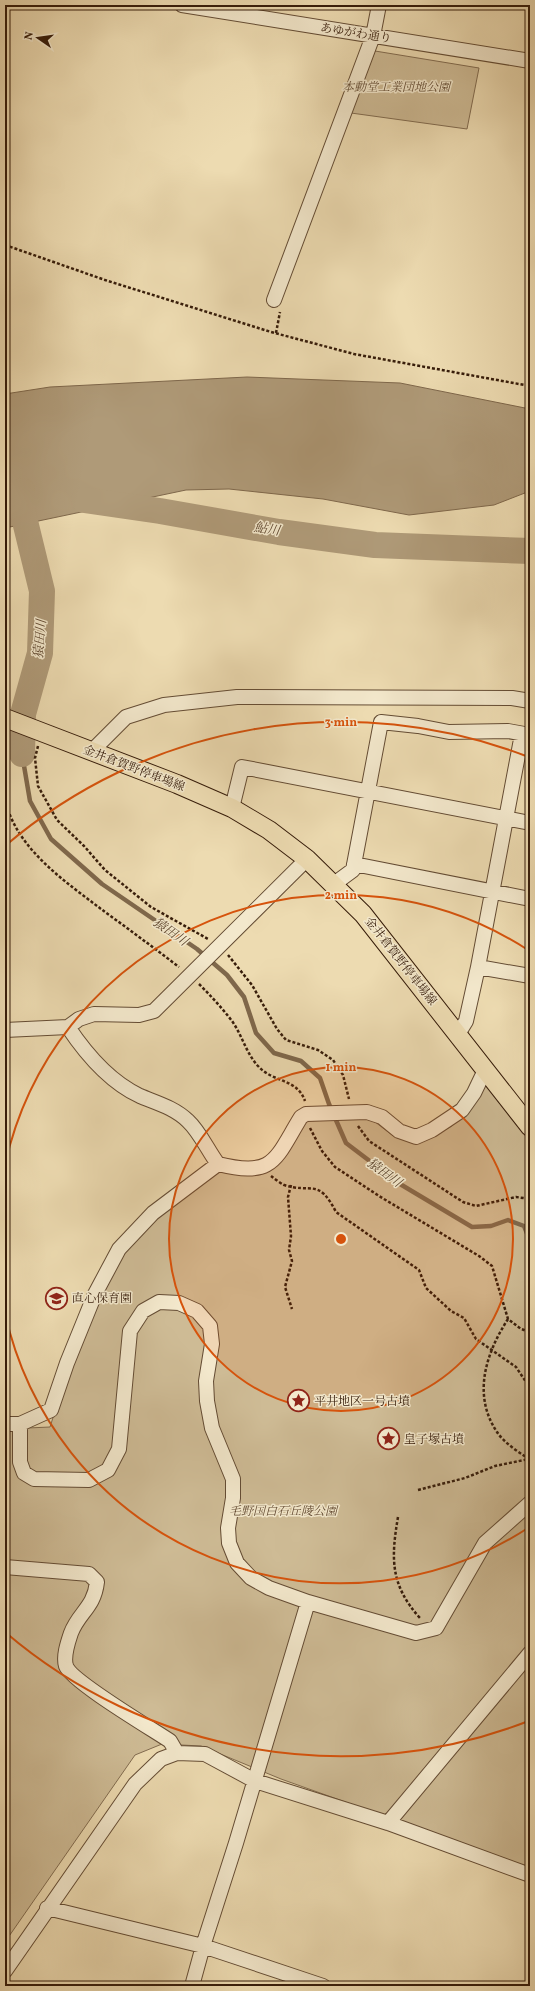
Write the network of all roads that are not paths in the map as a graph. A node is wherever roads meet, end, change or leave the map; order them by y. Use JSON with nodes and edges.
{"nodes":[{"id":1,"x":182,"y":5,"type":"edge"},
{"id":2,"x":379,"y":5,"type":"edge"},
{"id":3,"x":373,"y":36,"type":"junction"},
{"id":4,"x":530,"y":61,"type":"edge"},
{"id":5,"x":274,"y":300,"type":"dead end"},
{"id":6,"x":530,"y":701,"type":"edge"},
{"id":7,"x":5,"y":718,"type":"edge"},
{"id":8,"x":526,"y":734,"type":"edge"},
{"id":9,"x":91,"y":752,"type":"junction"},
{"id":10,"x":368,"y":792,"type":"junction"},
{"id":11,"x":232,"y":808,"type":"junction"},
{"id":12,"x":506,"y":818,"type":"junction"},
{"id":13,"x":530,"y":823,"type":"edge"},
{"id":14,"x":307,"y":859,"type":"junction"},
{"id":15,"x":354,"y":864,"type":"junction"},
{"id":16,"x":334,"y":884,"type":"junction"},
{"id":17,"x":492,"y":891,"type":"junction"},
{"id":18,"x":530,"y":899,"type":"edge"},
{"id":19,"x":478,"y":967,"type":"junction"},
{"id":20,"x":530,"y":976,"type":"edge"},
{"id":21,"x":68,"y":1027,"type":"junction"},
{"id":22,"x":5,"y":1030,"type":"edge"},
{"id":23,"x":458,"y":1034,"type":"junction"},
{"id":24,"x":485,"y":1070,"type":"junction"},
{"id":25,"x":530,"y":1127,"type":"edge"},
{"id":26,"x":218,"y":1164,"type":"junction"},
{"id":27,"x":5,"y":1424,"type":"edge"},
{"id":28,"x":20,"y":1424,"type":"junction"},
{"id":29,"x":530,"y":1504,"type":"edge"},
{"id":30,"x":5,"y":1567,"type":"edge"},
{"id":31,"x":308,"y":1602,"type":"junction"},
{"id":32,"x":530,"y":1653,"type":"edge"},
{"id":33,"x":177,"y":1753,"type":"junction"},
{"id":34,"x":255,"y":1781,"type":"junction"},
{"id":35,"x":388,"y":1823,"type":"junction"},
{"id":36,"x":530,"y":1875,"type":"edge"},
{"id":37,"x":47,"y":1908,"type":"junction"},
{"id":38,"x":203,"y":1946,"type":"junction"},
{"id":39,"x":5,"y":1971,"type":"edge"},
{"id":40,"x":192,"y":1986,"type":"edge"},
{"id":41,"x":323,"y":1986,"type":"edge"}],
"edges":[{"from":1,"to":3,"type":"street","name":"あゆがわ通り"},
{"from":2,"to":3,"type":"street"},
{"from":3,"to":4,"type":"street","name":"あゆがわ通り"},
{"from":3,"to":5,"type":"street"},
{"from":6,"to":9,"type":"street"},
{"from":7,"to":9,"type":"main road","name":"金井倉賀野停車場線"},
{"from":8,"to":10,"type":"street"},
{"from":8,"to":12,"type":"street"},
{"from":9,"to":11,"type":"main road","name":"金井倉賀野停車場線"},
{"from":10,"to":11,"type":"street"},
{"from":10,"to":12,"type":"street"},
{"from":10,"to":15,"type":"street"},
{"from":11,"to":14,"type":"main road","name":"金井倉賀野停車場線"},
{"from":12,"to":13,"type":"street"},
{"from":12,"to":17,"type":"street"},
{"from":14,"to":16,"type":"main road","name":"金井倉賀野停車場線"},
{"from":14,"to":21,"type":"street"},
{"from":15,"to":16,"type":"street"},
{"from":15,"to":17,"type":"street"},
{"from":16,"to":23,"type":"main road","name":"金井倉賀野停車場線"},
{"from":17,"to":18,"type":"street"},
{"from":17,"to":19,"type":"street"},
{"from":19,"to":20,"type":"street"},
{"from":19,"to":23,"type":"street"},
{"from":21,"to":22,"type":"street"},
{"from":21,"to":26,"type":"street"},
{"from":23,"to":24,"type":"main road","name":"金井倉賀野停車場線"},
{"from":24,"to":25,"type":"main road","name":"金井倉賀野停車場線"},
{"from":24,"to":26,"type":"street"},
{"from":26,"to":28,"type":"street"},
{"from":27,"to":28,"type":"street"},
{"from":28,"to":31,"type":"street"},
{"from":29,"to":31,"type":"street"},
{"from":30,"to":33,"type":"street"},
{"from":31,"to":34,"type":"street"},
{"from":32,"to":35,"type":"street"},
{"from":33,"to":34,"type":"street"},
{"from":33,"to":37,"type":"street"},
{"from":34,"to":35,"type":"street"},
{"from":34,"to":38,"type":"street"},
{"from":35,"to":36,"type":"street"},
{"from":37,"to":38,"type":"street"},
{"from":37,"to":39,"type":"street"},
{"from":38,"to":40,"type":"street"},
{"from":38,"to":41,"type":"street"}]}
